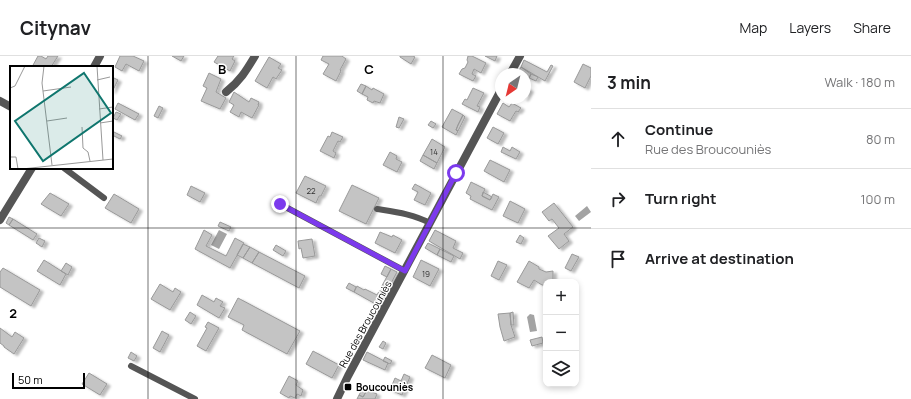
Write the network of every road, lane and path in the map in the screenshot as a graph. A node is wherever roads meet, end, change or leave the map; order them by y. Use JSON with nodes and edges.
{"nodes":[{"id":1,"x":100,"y":56,"type":"edge"},
{"id":2,"x":255,"y":56,"type":"edge"},
{"id":3,"x":520,"y":56,"type":"edge"},
{"id":4,"x":95,"y":66,"type":"edge"},
{"id":5,"x":513,"y":68,"type":"edge"},
{"id":6,"x":226,"y":92,"type":"dead end"},
{"id":7,"x":0,"y":101,"type":"edge"},
{"id":8,"x":495,"y":101,"type":"edge"},
{"id":9,"x":10,"y":106,"type":"edge"},
{"id":10,"x":31,"y":169,"type":"edge"},
{"id":11,"x":65,"y":169,"type":"edge"},
{"id":12,"x":104,"y":198,"type":"dead end"},
{"id":13,"x":280,"y":204,"type":"dead end"},
{"id":14,"x":377,"y":209,"type":"dead end"},
{"id":15,"x":0,"y":220,"type":"edge"},
{"id":16,"x":430,"y":222,"type":"junction"},
{"id":17,"x":405,"y":271,"type":"junction"},
{"id":18,"x":131,"y":366,"type":"dead end"},
{"id":19,"x":195,"y":399,"type":"edge"},
{"id":20,"x":337,"y":399,"type":"edge"}],
"edges":[{"from":1,"to":4,"type":"street"},
{"from":2,"to":6,"type":"street"},
{"from":3,"to":5,"type":"street"},
{"from":7,"to":9,"type":"street"},
{"from":8,"to":16,"type":"street","name":"Rue des Broucouniès"},
{"from":10,"to":15,"type":"street"},
{"from":11,"to":12,"type":"lane"},
{"from":13,"to":17,"type":"lane"},
{"from":14,"to":16,"type":"lane"},
{"from":16,"to":17,"type":"street","name":"Rue des Broucouniès"},
{"from":17,"to":20,"type":"street","name":"Rue des Broucouniès"},
{"from":18,"to":19,"type":"lane"}]}
